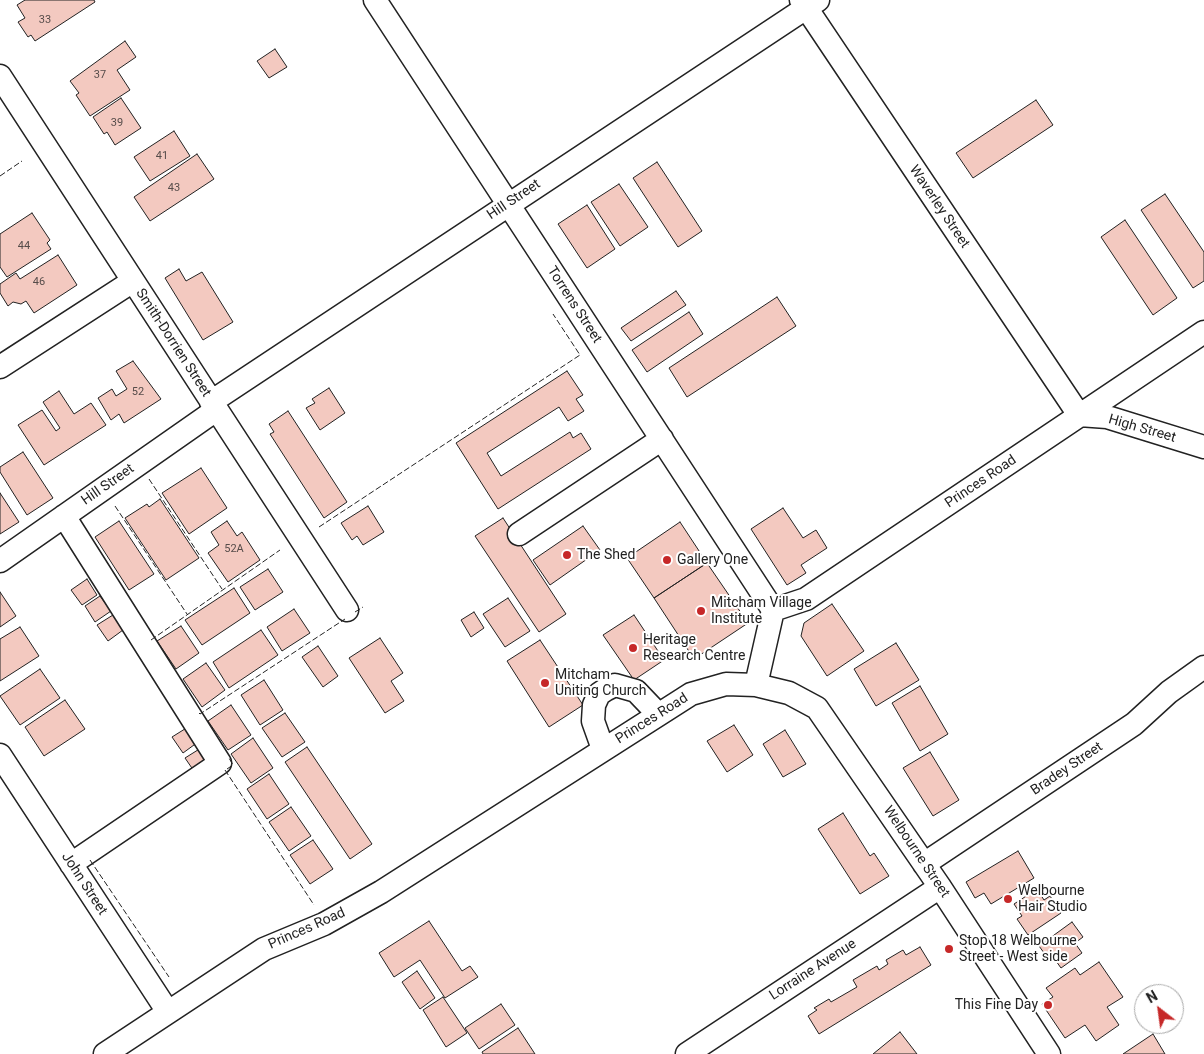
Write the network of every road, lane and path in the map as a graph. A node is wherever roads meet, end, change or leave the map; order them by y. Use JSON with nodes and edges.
{"nodes":[{"id":1,"x":375,"y":0,"type":"edge"},
{"id":2,"x":808,"y":3,"type":"edge"},
{"id":3,"x":0,"y":76,"type":"edge"},
{"id":4,"x":508,"y":204,"type":"junction"},
{"id":5,"x":132,"y":281,"type":"junction"},
{"id":6,"x":1204,"y":332,"type":"edge"},
{"id":7,"x":0,"y":367,"type":"edge"},
{"id":8,"x":214,"y":406,"type":"junction"},
{"id":9,"x":1079,"y":415,"type":"junction"},
{"id":10,"x":662,"y":439,"type":"junction"},
{"id":11,"x":1204,"y":447,"type":"edge"},
{"id":12,"x":64,"y":516,"type":"junction"},
{"id":13,"x":519,"y":534,"type":"dead end"},
{"id":14,"x":0,"y":561,"type":"edge"},
{"id":15,"x":347,"y":610,"type":"dead end"},
{"id":16,"x":774,"y":610,"type":"junction"},
{"id":17,"x":1204,"y":666,"type":"edge"},
{"id":18,"x":756,"y":685,"type":"junction"},
{"id":19,"x":658,"y":714,"type":"junction"},
{"id":20,"x":604,"y":749,"type":"junction"},
{"id":21,"x":0,"y":755,"type":"edge"},
{"id":22,"x":71,"y":864,"type":"junction"},
{"id":23,"x":924,"y":864,"type":"junction"},
{"id":24,"x":940,"y":887,"type":"junction"},
{"id":25,"x":168,"y":1012,"type":"junction"},
{"id":26,"x":105,"y":1054,"type":"edge"},
{"id":27,"x":687,"y":1054,"type":"edge"},
{"id":28,"x":1049,"y":1054,"type":"edge"}],
"edges":[{"from":1,"to":4,"type":"street","name":"Torrens Street"},
{"from":2,"to":4,"type":"street","name":"Hill Street"},
{"from":2,"to":9,"type":"street","name":"Waverley Street"},
{"from":3,"to":5,"type":"street","name":"Smith-Dorrien Street"},
{"from":4,"to":8,"type":"street","name":"Hill Street"},
{"from":4,"to":10,"type":"street","name":"Torrens Street"},
{"from":5,"to":7,"type":"street"},
{"from":5,"to":8,"type":"street","name":"Smith-Dorrien Street"},
{"from":6,"to":9,"type":"street","name":"Princes Road"},
{"from":8,"to":12,"type":"street","name":"Hill Street"},
{"from":8,"to":15,"type":"street","name":"Smith-Dorrien Street"},
{"from":9,"to":11,"type":"street","name":"High Street"},
{"from":9,"to":16,"type":"street","name":"Princes Road"},
{"from":10,"to":13,"type":"street"},
{"from":10,"to":16,"type":"street","name":"Torrens Street"},
{"from":12,"to":14,"type":"street","name":"Hill Street"},
{"from":12,"to":22,"type":"street"},
{"from":16,"to":18,"type":"street"},
{"from":17,"to":23,"type":"street","name":"Bradey Street"},
{"from":18,"to":19,"type":"street","name":"Princes Road"},
{"from":18,"to":23,"type":"street","name":"Welbourne Street"},
{"from":19,"to":20,"type":"street","name":"Princes Road"},
{"from":19,"to":20,"type":"street"},
{"from":20,"to":25,"type":"street","name":"Princes Road"},
{"from":21,"to":22,"type":"street","name":"John Street"},
{"from":22,"to":25,"type":"street","name":"John Street"},
{"from":23,"to":24,"type":"street","name":"Welbourne Street"},
{"from":24,"to":27,"type":"street","name":"Lorraine Avenue"},
{"from":24,"to":28,"type":"street","name":"Welbourne Street"},
{"from":25,"to":26,"type":"street","name":"Princes Road"}]}
